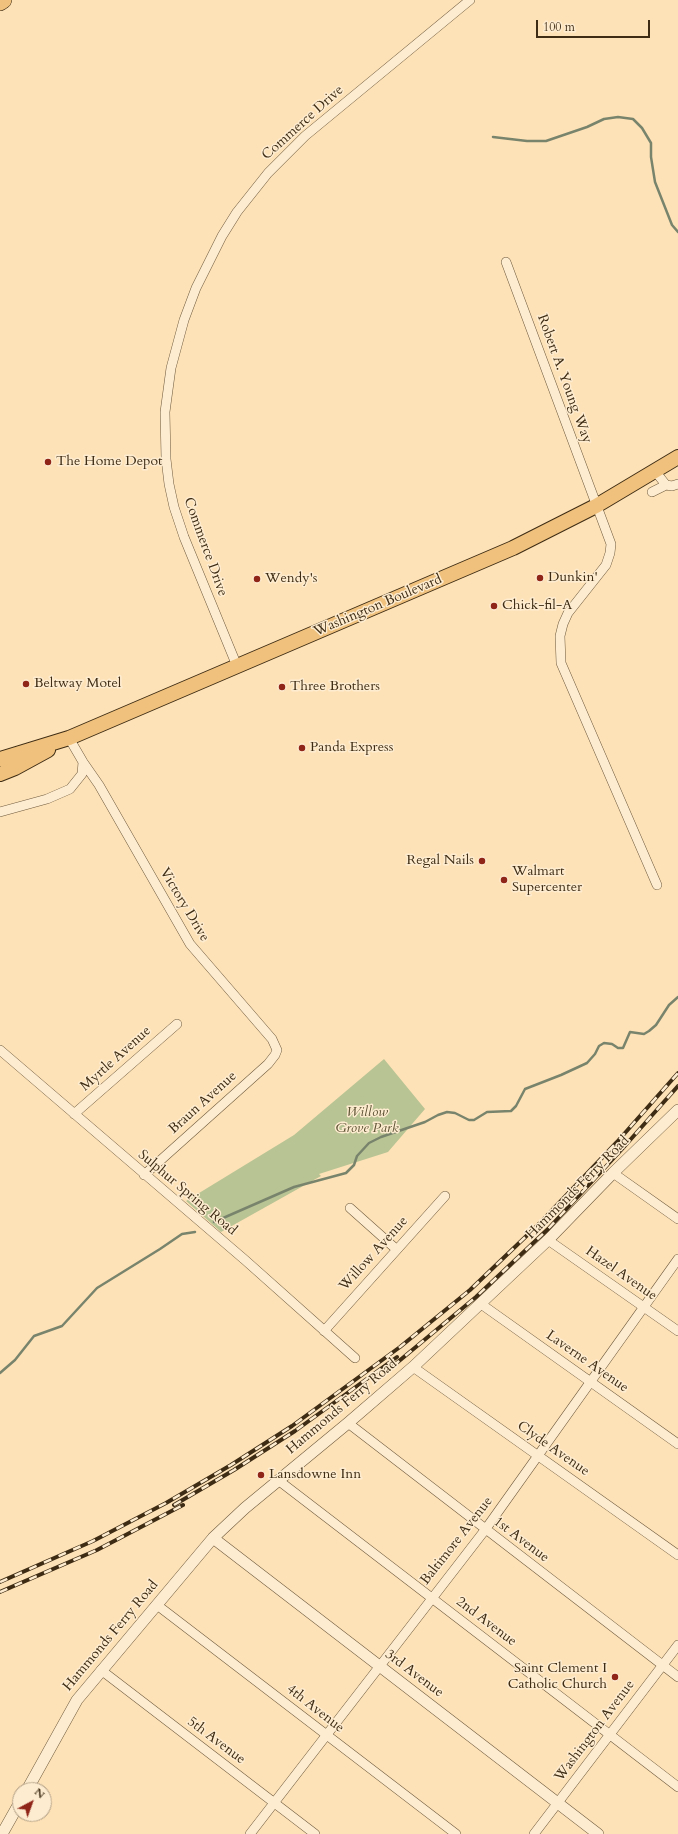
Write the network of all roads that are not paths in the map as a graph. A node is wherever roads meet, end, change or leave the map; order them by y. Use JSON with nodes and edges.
{"nodes":[{"id":1,"x":3,"y":0,"type":"edge"},
{"id":2,"x":470,"y":0,"type":"edge"},
{"id":3,"x":0,"y":2,"type":"edge"},
{"id":4,"x":506,"y":262,"type":"dead end"},
{"id":5,"x":678,"y":457,"type":"edge"},
{"id":6,"x":654,"y":471,"type":"junction"},
{"id":7,"x":678,"y":484,"type":"edge"},
{"id":8,"x":666,"y":485,"type":"junction"},
{"id":9,"x":652,"y":492,"type":"dead end"},
{"id":10,"x":596,"y":506,"type":"junction"},
{"id":11,"x":237,"y":666,"type":"junction"},
{"id":12,"x":69,"y":738,"type":"junction"},
{"id":13,"x":0,"y":759,"type":"edge"},
{"id":14,"x":83,"y":762,"type":"junction"},
{"id":15,"x":0,"y":774,"type":"edge"},
{"id":16,"x":0,"y":812,"type":"edge"},
{"id":17,"x":657,"y":885,"type":"dead end"},
{"id":18,"x":177,"y":1024,"type":"dead end"},
{"id":19,"x":0,"y":1050,"type":"edge"},
{"id":20,"x":277,"y":1050,"type":"joint"},
{"id":21,"x":678,"y":1110,"type":"edge"},
{"id":22,"x":74,"y":1114,"type":"junction"},
{"id":23,"x":613,"y":1173,"type":"junction"},
{"id":24,"x":144,"y":1175,"type":"junction"},
{"id":25,"x":445,"y":1196,"type":"dead end"},
{"id":26,"x":350,"y":1208,"type":"dead end"},
{"id":27,"x":678,"y":1219,"type":"edge"},
{"id":28,"x":548,"y":1240,"type":"junction"},
{"id":29,"x":396,"y":1249,"type":"junction"},
{"id":30,"x":678,"y":1259,"type":"edge"},
{"id":31,"x":481,"y":1304,"type":"junction"},
{"id":32,"x":644,"y":1307,"type":"junction"},
{"id":33,"x":324,"y":1331,"type":"junction"},
{"id":34,"x":678,"y":1331,"type":"edge"},
{"id":35,"x":355,"y":1358,"type":"dead end"},
{"id":36,"x":413,"y":1367,"type":"junction"},
{"id":37,"x":591,"y":1382,"type":"junction"},
{"id":38,"x":348,"y":1423,"type":"junction"},
{"id":39,"x":678,"y":1444,"type":"edge"},
{"id":40,"x":538,"y":1456,"type":"junction"},
{"id":41,"x":278,"y":1480,"type":"junction"},
{"id":42,"x":484,"y":1530,"type":"junction"},
{"id":43,"x":213,"y":1538,"type":"junction"},
{"id":44,"x":678,"y":1555,"type":"edge"},
{"id":45,"x":431,"y":1598,"type":"junction"},
{"id":46,"x":157,"y":1604,"type":"junction"},
{"id":47,"x":678,"y":1645,"type":"edge"},
{"id":48,"x":663,"y":1666,"type":"junction"},
{"id":49,"x":379,"y":1667,"type":"junction"},
{"id":50,"x":100,"y":1670,"type":"junction"},
{"id":51,"x":678,"y":1677,"type":"edge"},
{"id":52,"x":611,"y":1734,"type":"junction"},
{"id":53,"x":327,"y":1736,"type":"junction"},
{"id":54,"x":31,"y":1782,"type":"edge"},
{"id":55,"x":678,"y":1787,"type":"edge"},
{"id":56,"x":274,"y":1803,"type":"junction"},
{"id":57,"x":558,"y":1803,"type":"junction"},
{"id":58,"x":12,"y":1816,"type":"edge"},
{"id":59,"x":2,"y":1834,"type":"edge"},
{"id":60,"x":250,"y":1834,"type":"edge"},
{"id":61,"x":315,"y":1834,"type":"edge"},
{"id":62,"x":456,"y":1834,"type":"edge"},
{"id":63,"x":534,"y":1834,"type":"edge"},
{"id":64,"x":598,"y":1834,"type":"edge"}],
"edges":[{"from":1,"to":3,"type":"highway"},
{"from":2,"to":11,"type":"street","name":"Commerce Drive"},
{"from":4,"to":10,"type":"street","name":"Robert A. Young Way"},
{"from":5,"to":6,"type":"main road","name":"Washington Boulevard"},
{"from":6,"to":8,"type":"street"},
{"from":6,"to":10,"type":"main road","name":"Washington Boulevard"},
{"from":7,"to":8,"type":"street"},
{"from":8,"to":9,"type":"street"},
{"from":10,"to":11,"type":"main road","name":"Washington Boulevard"},
{"from":10,"to":17,"type":"street","name":"Robert A. Young Way"},
{"from":11,"to":12,"type":"main road","name":"Washington Boulevard"},
{"from":12,"to":13,"type":"main road","name":"Washington Boulevard"},
{"from":12,"to":14,"type":"street"},
{"from":12,"to":15,"type":"main road","name":"Washington Boulevard"},
{"from":14,"to":16,"type":"street"},
{"from":14,"to":20,"type":"street","name":"Victory Drive"},
{"from":18,"to":22,"type":"street","name":"Myrtle Avenue"},
{"from":19,"to":22,"type":"street","name":"Sulphur Spring Road"},
{"from":20,"to":24,"type":"street","name":"Braun Avenue"},
{"from":21,"to":23,"type":"street","name":"Hammonds Ferry Road"},
{"from":22,"to":24,"type":"street","name":"Sulphur Spring Road"},
{"from":23,"to":27,"type":"street"},
{"from":23,"to":28,"type":"street","name":"Hammonds Ferry Road"},
{"from":24,"to":33,"type":"street","name":"Sulphur Spring Road"},
{"from":25,"to":29,"type":"street","name":"Willow Avenue"},
{"from":26,"to":29,"type":"street"},
{"from":28,"to":31,"type":"street","name":"Hammonds Ferry Road"},
{"from":28,"to":32,"type":"street","name":"Hazel Avenue"},
{"from":29,"to":33,"type":"street","name":"Willow Avenue"},
{"from":30,"to":32,"type":"street","name":"Baltimore Avenue"},
{"from":31,"to":36,"type":"street","name":"Hammonds Ferry Road"},
{"from":31,"to":37,"type":"street","name":"Laverne Avenue"},
{"from":32,"to":34,"type":"street","name":"Hazel Avenue"},
{"from":32,"to":37,"type":"street","name":"Baltimore Avenue"},
{"from":33,"to":35,"type":"street","name":"Sulphur Spring Road"},
{"from":36,"to":38,"type":"street","name":"Hammonds Ferry Road"},
{"from":36,"to":40,"type":"street","name":"Clyde Avenue"},
{"from":37,"to":39,"type":"street","name":"Laverne Avenue"},
{"from":37,"to":40,"type":"street","name":"Baltimore Avenue"},
{"from":38,"to":41,"type":"street","name":"Hammonds Ferry Road"},
{"from":38,"to":42,"type":"street","name":"1st Avenue"},
{"from":40,"to":42,"type":"street","name":"Baltimore Avenue"},
{"from":40,"to":44,"type":"street","name":"Clyde Avenue"},
{"from":41,"to":43,"type":"street","name":"Hammonds Ferry Road"},
{"from":41,"to":45,"type":"street","name":"2nd Avenue"},
{"from":42,"to":45,"type":"street","name":"Baltimore Avenue"},
{"from":42,"to":48,"type":"street","name":"1st Avenue"},
{"from":43,"to":46,"type":"street","name":"Hammonds Ferry Road"},
{"from":43,"to":49,"type":"street","name":"3rd Avenue"},
{"from":45,"to":49,"type":"street","name":"Baltimore Avenue"},
{"from":45,"to":52,"type":"street","name":"2nd Avenue"},
{"from":46,"to":50,"type":"street","name":"Hammonds Ferry Road"},
{"from":46,"to":53,"type":"street","name":"4th Avenue"},
{"from":47,"to":48,"type":"street","name":"Washington Avenue"},
{"from":48,"to":51,"type":"street","name":"1st Avenue"},
{"from":48,"to":52,"type":"street","name":"Washington Avenue"},
{"from":49,"to":53,"type":"street","name":"Baltimore Avenue"},
{"from":49,"to":57,"type":"street","name":"3rd Avenue"},
{"from":50,"to":54,"type":"street","name":"Hammonds Ferry Road"},
{"from":50,"to":56,"type":"street","name":"5th Avenue"},
{"from":52,"to":55,"type":"street","name":"2nd Avenue"},
{"from":52,"to":57,"type":"street","name":"Washington Avenue"},
{"from":53,"to":56,"type":"street","name":"Baltimore Avenue"},
{"from":53,"to":62,"type":"street","name":"4th Avenue"},
{"from":56,"to":60,"type":"street","name":"Baltimore Avenue"},
{"from":56,"to":61,"type":"street","name":"5th Avenue"},
{"from":57,"to":63,"type":"street","name":"Washington Avenue"},
{"from":57,"to":64,"type":"street","name":"3rd Avenue"},
{"from":58,"to":59,"type":"street"}]}
